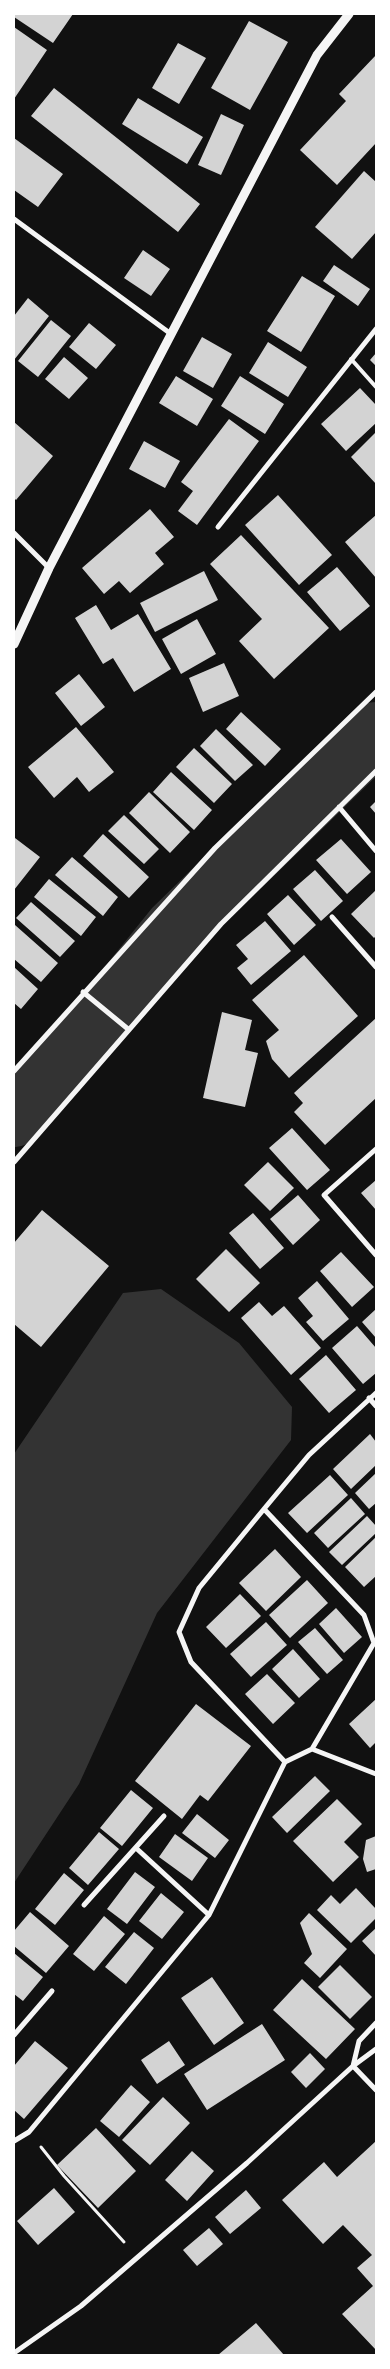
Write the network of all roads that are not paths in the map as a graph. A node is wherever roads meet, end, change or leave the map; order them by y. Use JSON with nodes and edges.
{"nodes":[{"id":1,"x":350,"y":14,"type":"edge"},
{"id":2,"x":14,"y":219,"type":"edge"},
{"id":3,"x":376,"y":329,"type":"edge"},
{"id":4,"x":171,"y":334,"type":"junction"},
{"id":5,"x":351,"y":359,"type":"junction"},
{"id":6,"x":376,"y":387,"type":"edge"},
{"id":7,"x":218,"y":528,"type":"dead end"},
{"id":8,"x":14,"y":533,"type":"edge"},
{"id":9,"x":49,"y":568,"type":"junction"},
{"id":10,"x":14,"y":644,"type":"edge"},
{"id":11,"x":376,"y":692,"type":"edge"},
{"id":12,"x":376,"y":771,"type":"edge"},
{"id":13,"x":339,"y":807,"type":"junction"},
{"id":14,"x":376,"y":851,"type":"edge"},
{"id":15,"x":332,"y":917,"type":"dead end"},
{"id":16,"x":376,"y":967,"type":"edge"},
{"id":17,"x":83,"y":992,"type":"junction"},
{"id":18,"x":128,"y":1030,"type":"junction"},
{"id":19,"x":14,"y":1071,"type":"edge"},
{"id":20,"x":376,"y":1149,"type":"edge"},
{"id":21,"x":14,"y":1162,"type":"edge"},
{"id":22,"x":376,"y":1255,"type":"edge"},
{"id":23,"x":376,"y":1392,"type":"edge"},
{"id":24,"x":369,"y":1398,"type":"junction"},
{"id":25,"x":376,"y":1406,"type":"edge"},
{"id":26,"x":264,"y":1509,"type":"junction"},
{"id":27,"x":312,"y":1749,"type":"junction"},
{"id":28,"x":285,"y":1762,"type":"junction"},
{"id":29,"x":376,"y":1774,"type":"edge"},
{"id":30,"x":164,"y":1816,"type":"dead end"},
{"id":31,"x":136,"y":1848,"type":"junction"},
{"id":32,"x":84,"y":1905,"type":"dead end"},
{"id":33,"x":209,"y":1915,"type":"junction"},
{"id":34,"x":52,"y":1991,"type":"dead end"},
{"id":35,"x":376,"y":2023,"type":"edge"},
{"id":36,"x":14,"y":2036,"type":"edge"},
{"id":37,"x":376,"y":2049,"type":"edge"},
{"id":38,"x":353,"y":2066,"type":"junction"},
{"id":39,"x":376,"y":2090,"type":"edge"},
{"id":40,"x":14,"y":2141,"type":"edge"},
{"id":41,"x":14,"y":2353,"type":"edge"}],
"edges":[{"from":1,"to":4,"type":"street"},
{"from":2,"to":4,"type":"street"},
{"from":3,"to":5,"type":"street"},
{"from":4,"to":9,"type":"street"},
{"from":5,"to":6,"type":"lane"},
{"from":5,"to":7,"type":"street"},
{"from":8,"to":9,"type":"street"},
{"from":9,"to":10,"type":"street"},
{"from":11,"to":17,"type":"street"},
{"from":12,"to":13,"type":"street"},
{"from":13,"to":14,"type":"street"},
{"from":13,"to":18,"type":"street"},
{"from":15,"to":16,"type":"street"},
{"from":17,"to":18,"type":"street"},
{"from":17,"to":19,"type":"street"},
{"from":18,"to":21,"type":"street"},
{"from":20,"to":22,"type":"street"},
{"from":23,"to":24,"type":"street"},
{"from":24,"to":25,"type":"street"},
{"from":24,"to":26,"type":"street"},
{"from":26,"to":27,"type":"street"},
{"from":26,"to":28,"type":"street"},
{"from":27,"to":28,"type":"street"},
{"from":27,"to":29,"type":"street"},
{"from":28,"to":33,"type":"street"},
{"from":30,"to":31,"type":"street"},
{"from":31,"to":32,"type":"street"},
{"from":31,"to":33,"type":"street"},
{"from":33,"to":40,"type":"street"},
{"from":34,"to":36,"type":"street"},
{"from":35,"to":38,"type":"street"},
{"from":37,"to":38,"type":"street"},
{"from":38,"to":39,"type":"street"},
{"from":38,"to":41,"type":"street"}]}
